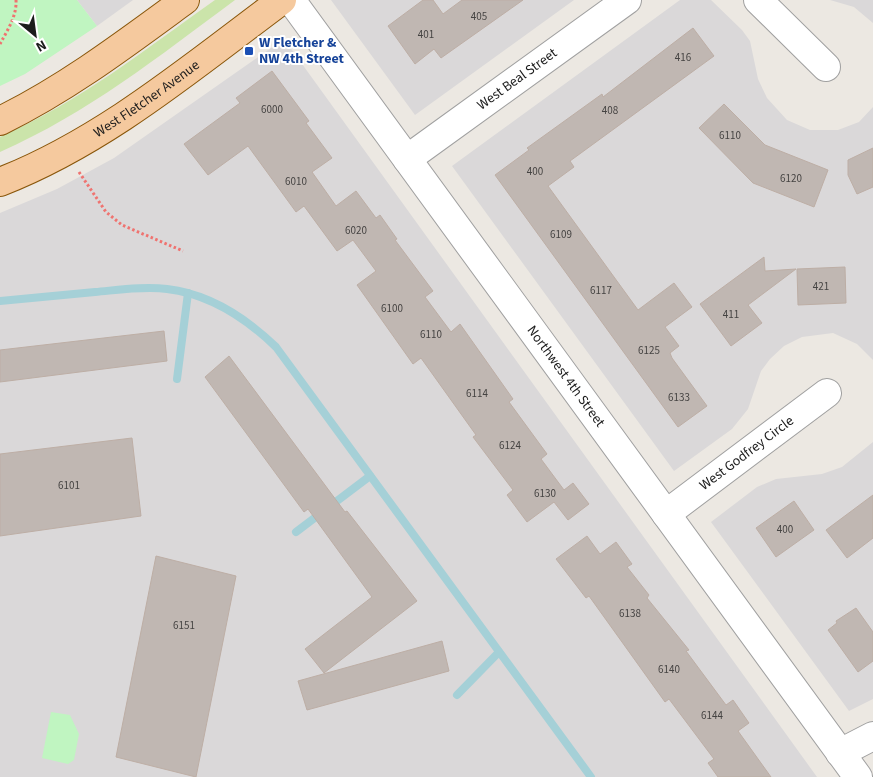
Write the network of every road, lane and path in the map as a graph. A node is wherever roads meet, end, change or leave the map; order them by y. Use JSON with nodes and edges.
{"nodes":[{"id":1,"x":16,"y":0,"type":"edge"},
{"id":2,"x":185,"y":0,"type":"edge"},
{"id":3,"x":282,"y":0,"type":"edge"},
{"id":4,"x":291,"y":0,"type":"edge"},
{"id":5,"x":627,"y":0,"type":"edge"},
{"id":6,"x":758,"y":0,"type":"edge"},
{"id":7,"x":0,"y":44,"type":"edge"},
{"id":8,"x":826,"y":67,"type":"dead end"},
{"id":9,"x":0,"y":121,"type":"edge"},
{"id":10,"x":407,"y":159,"type":"junction"},
{"id":11,"x":79,"y":171,"type":"dead end"},
{"id":12,"x":0,"y":182,"type":"edge"},
{"id":13,"x":183,"y":251,"type":"dead end"},
{"id":14,"x":827,"y":393,"type":"dead end"},
{"id":15,"x":666,"y":514,"type":"junction"},
{"id":16,"x":873,"y":736,"type":"edge"},
{"id":17,"x":840,"y":753,"type":"junction"},
{"id":18,"x":858,"y":777,"type":"edge"}],
"edges":[{"from":1,"to":7,"type":"path"},
{"from":2,"to":9,"type":"main road"},
{"from":3,"to":12,"type":"main road","name":"West Fletcher Avenue"},
{"from":4,"to":10,"type":"street","name":"Northwest 4th Street"},
{"from":5,"to":10,"type":"street","name":"West Beal Street"},
{"from":6,"to":8,"type":"street"},
{"from":10,"to":15,"type":"street","name":"Northwest 4th Street"},
{"from":11,"to":13,"type":"path"},
{"from":14,"to":15,"type":"street","name":"West Godfrey Circle"},
{"from":15,"to":17,"type":"street","name":"Northwest 4th Street"},
{"from":16,"to":17,"type":"street"},
{"from":17,"to":18,"type":"street","name":"Northwest 4th Street"}]}
